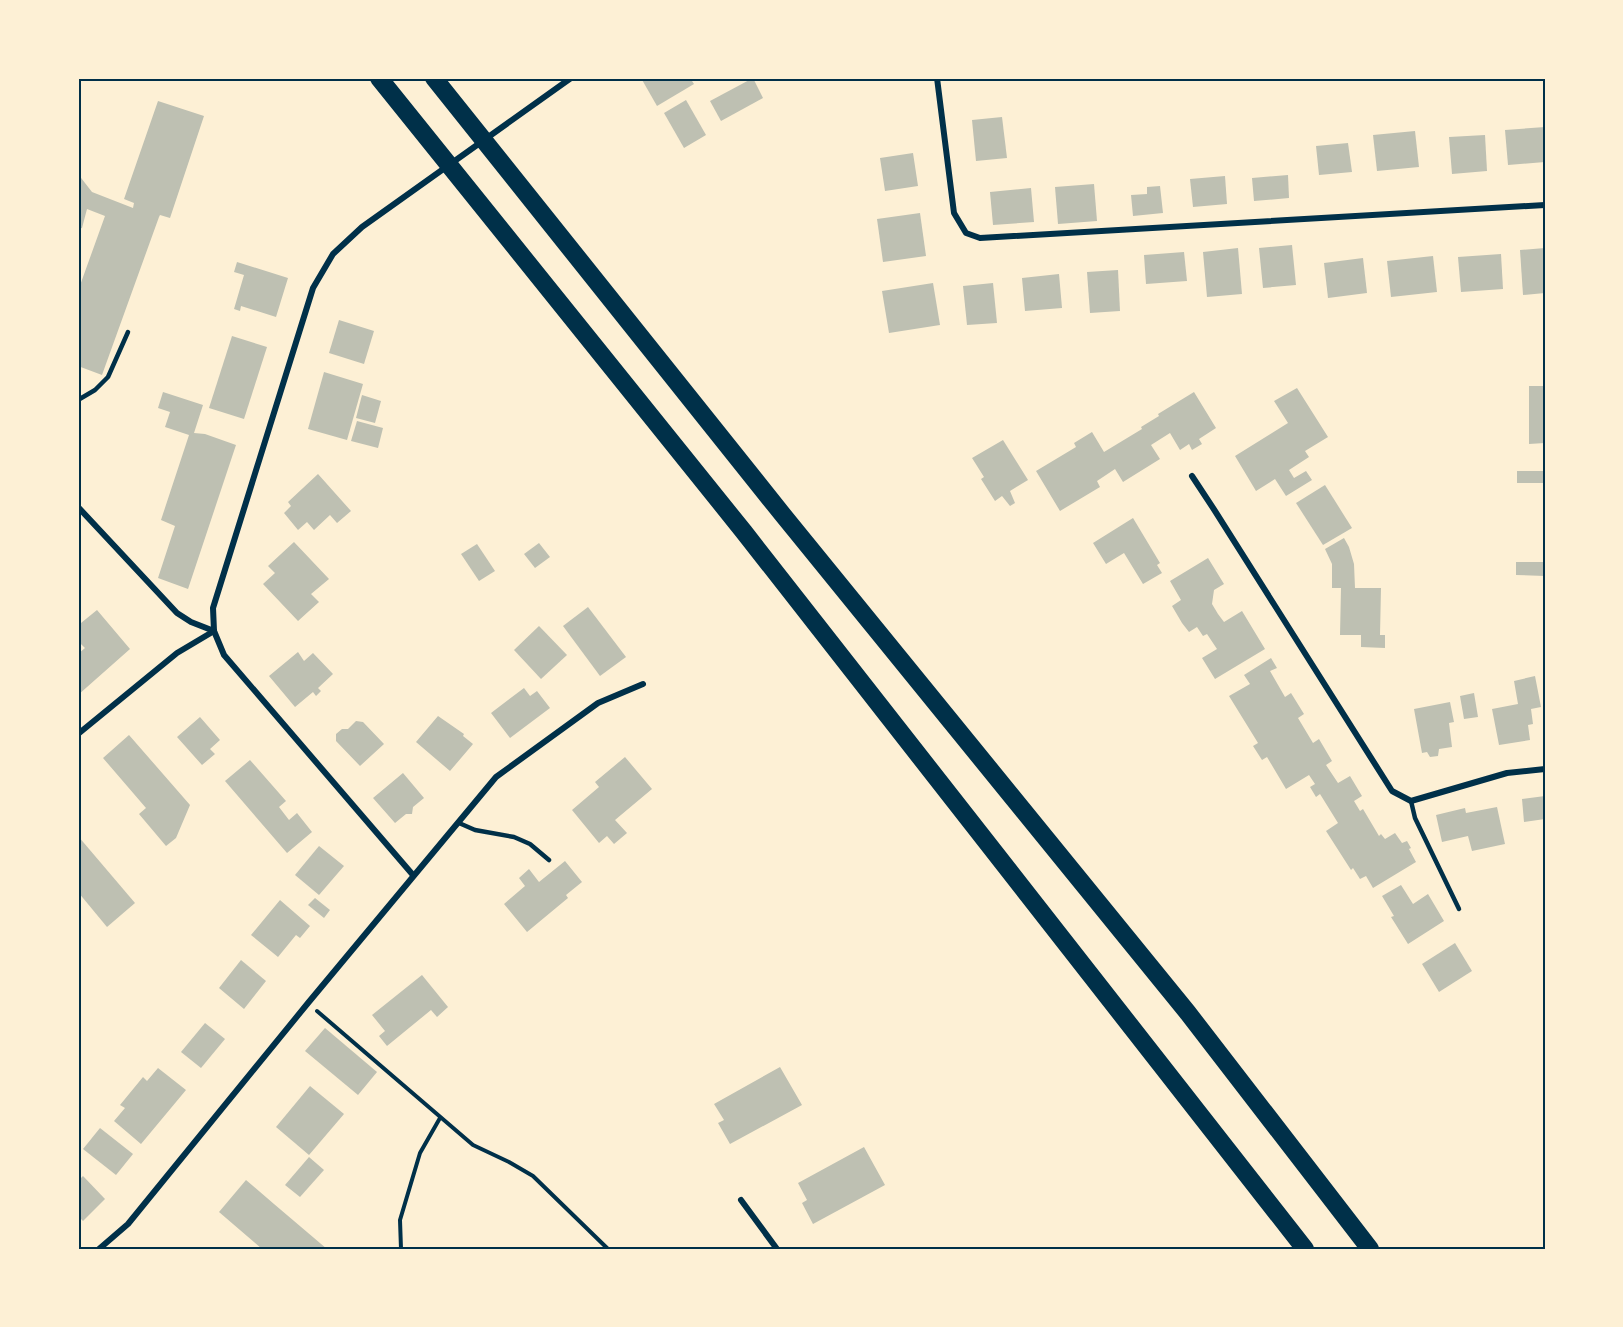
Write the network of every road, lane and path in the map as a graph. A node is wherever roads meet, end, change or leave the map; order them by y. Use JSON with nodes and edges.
{"nodes":[{"id":1,"x":379,"y":78,"type":"edge"},
{"id":2,"x":434,"y":78,"type":"edge"},
{"id":3,"x":571,"y":78,"type":"edge"},
{"id":4,"x":937,"y":78,"type":"edge"},
{"id":5,"x":1545,"y":205,"type":"edge"},
{"id":6,"x":128,"y":332,"type":"dead end"},
{"id":7,"x":78,"y":400,"type":"edge"},
{"id":8,"x":1192,"y":476,"type":"dead end"},
{"id":9,"x":78,"y":507,"type":"edge"},
{"id":10,"x":214,"y":631,"type":"junction"},
{"id":11,"x":643,"y":684,"type":"dead end"},
{"id":12,"x":78,"y":734,"type":"edge"},
{"id":13,"x":1545,"y":769,"type":"edge"},
{"id":14,"x":1411,"y":801,"type":"junction"},
{"id":15,"x":459,"y":823,"type":"junction"},
{"id":16,"x":549,"y":860,"type":"dead end"},
{"id":17,"x":413,"y":875,"type":"junction"},
{"id":18,"x":1459,"y":909,"type":"dead end"},
{"id":19,"x":308,"y":1003,"type":"junction"},
{"id":20,"x":440,"y":1118,"type":"junction"},
{"id":21,"x":741,"y":1200,"type":"dead end"},
{"id":22,"x":99,"y":1249,"type":"edge"},
{"id":23,"x":401,"y":1249,"type":"edge"},
{"id":24,"x":608,"y":1249,"type":"edge"},
{"id":25,"x":777,"y":1249,"type":"edge"},
{"id":26,"x":1305,"y":1249,"type":"edge"},
{"id":27,"x":1370,"y":1249,"type":"edge"}],
"edges":[{"from":1,"to":26,"type":"highway"},
{"from":2,"to":27,"type":"highway"},
{"from":3,"to":10,"type":"street"},
{"from":4,"to":5,"type":"street"},
{"from":6,"to":7,"type":"lane"},
{"from":8,"to":14,"type":"street"},
{"from":9,"to":10,"type":"street"},
{"from":10,"to":12,"type":"street"},
{"from":10,"to":17,"type":"street"},
{"from":11,"to":15,"type":"street"},
{"from":13,"to":14,"type":"street"},
{"from":14,"to":18,"type":"lane"},
{"from":15,"to":16,"type":"lane"},
{"from":15,"to":17,"type":"street"},
{"from":17,"to":19,"type":"street"},
{"from":19,"to":20,"type":"path"},
{"from":19,"to":22,"type":"street"},
{"from":20,"to":23,"type":"path"},
{"from":20,"to":24,"type":"path"},
{"from":21,"to":25,"type":"street"}]}
